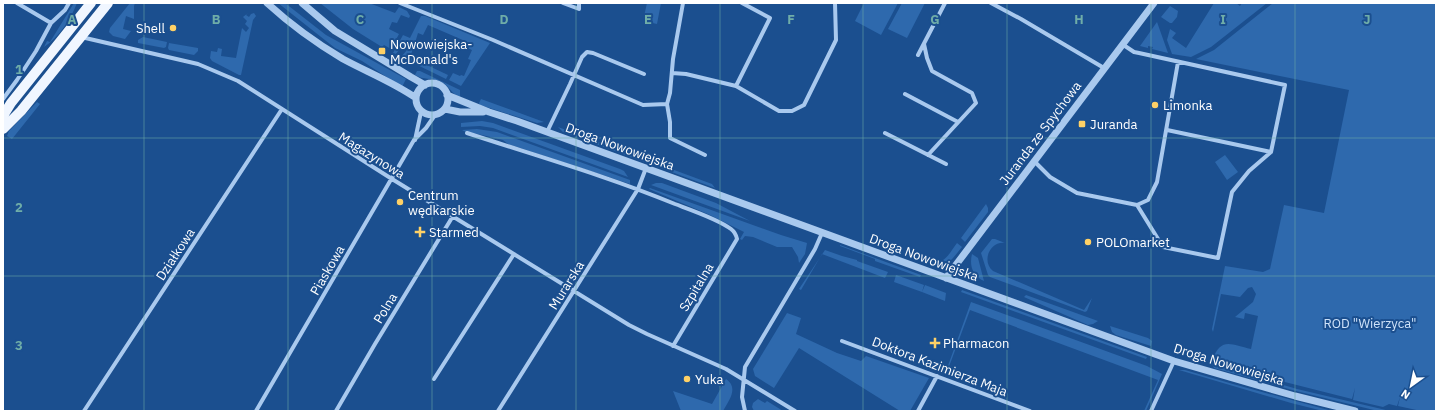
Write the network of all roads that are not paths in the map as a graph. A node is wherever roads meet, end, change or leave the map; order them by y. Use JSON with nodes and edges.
{"nodes":[{"id":1,"x":17,"y":3,"type":"edge"},
{"id":2,"x":69,"y":3,"type":"edge"},
{"id":3,"x":91,"y":3,"type":"edge"},
{"id":4,"x":108,"y":3,"type":"edge"},
{"id":5,"x":267,"y":3,"type":"edge"},
{"id":6,"x":302,"y":3,"type":"edge"},
{"id":7,"x":400,"y":3,"type":"edge"},
{"id":8,"x":563,"y":3,"type":"edge"},
{"id":9,"x":579,"y":3,"type":"edge"},
{"id":10,"x":683,"y":3,"type":"edge"},
{"id":11,"x":742,"y":3,"type":"edge"},
{"id":12,"x":834,"y":3,"type":"edge"},
{"id":13,"x":945,"y":3,"type":"edge"},
{"id":14,"x":991,"y":3,"type":"edge"},
{"id":15,"x":1154,"y":3,"type":"edge"},
{"id":16,"x":51,"y":22,"type":"junction"},
{"id":17,"x":81,"y":37,"type":"junction"},
{"id":18,"x":924,"y":44,"type":"junction"},
{"id":19,"x":1122,"y":44,"type":"junction"},
{"id":20,"x":918,"y":55,"type":"dead end"},
{"id":21,"x":1178,"y":62,"type":"junction"},
{"id":22,"x":1104,"y":68,"type":"junction"},
{"id":23,"x":672,"y":73,"type":"junction"},
{"id":24,"x":644,"y":74,"type":"dead end"},
{"id":25,"x":575,"y":75,"type":"junction"},
{"id":26,"x":425,"y":85,"type":"junction"},
{"id":27,"x":736,"y":86,"type":"junction"},
{"id":28,"x":905,"y":94,"type":"dead end"},
{"id":29,"x":447,"y":95,"type":"junction"},
{"id":30,"x":416,"y":98,"type":"junction"},
{"id":31,"x":3,"y":99,"type":"edge"},
{"id":32,"x":667,"y":104,"type":"junction"},
{"id":33,"x":282,"y":109,"type":"junction"},
{"id":34,"x":445,"y":109,"type":"junction"},
{"id":35,"x":421,"y":112,"type":"junction"},
{"id":36,"x":489,"y":112,"type":"junction"},
{"id":37,"x":435,"y":115,"type":"junction"},
{"id":38,"x":3,"y":116,"type":"edge"},
{"id":39,"x":958,"y":122,"type":"junction"},
{"id":40,"x":3,"y":129,"type":"edge"},
{"id":41,"x":1167,"y":130,"type":"junction"},
{"id":42,"x":547,"y":132,"type":"junction"},
{"id":43,"x":467,"y":133,"type":"dead end"},
{"id":44,"x":885,"y":133,"type":"dead end"},
{"id":45,"x":414,"y":140,"type":"junction"},
{"id":46,"x":1271,"y":152,"type":"junction"},
{"id":47,"x":705,"y":154,"type":"dead end"},
{"id":48,"x":928,"y":155,"type":"junction"},
{"id":49,"x":1034,"y":160,"type":"junction"},
{"id":50,"x":946,"y":164,"type":"dead end"},
{"id":51,"x":646,"y":168,"type":"junction"},
{"id":52,"x":392,"y":179,"type":"junction"},
{"id":53,"x":638,"y":189,"type":"junction"},
{"id":54,"x":1137,"y":205,"type":"junction"},
{"id":55,"x":453,"y":216,"type":"junction"},
{"id":56,"x":822,"y":232,"type":"junction"},
{"id":57,"x":514,"y":254,"type":"junction"},
{"id":58,"x":946,"y":278,"type":"junction"},
{"id":59,"x":574,"y":291,"type":"junction"},
{"id":60,"x":842,"y":341,"type":"dead end"},
{"id":61,"x":673,"y":346,"type":"junction"},
{"id":62,"x":1174,"y":361,"type":"junction"},
{"id":63,"x":937,"y":376,"type":"junction"},
{"id":64,"x":434,"y":379,"type":"dead end"},
{"id":65,"x":743,"y":380,"type":"junction"},
{"id":66,"x":84,"y":411,"type":"edge"},
{"id":67,"x":256,"y":411,"type":"edge"},
{"id":68,"x":336,"y":411,"type":"edge"},
{"id":69,"x":498,"y":411,"type":"edge"},
{"id":70,"x":745,"y":411,"type":"edge"},
{"id":71,"x":796,"y":411,"type":"edge"},
{"id":72,"x":918,"y":411,"type":"edge"},
{"id":73,"x":1030,"y":411,"type":"edge"},
{"id":74,"x":1151,"y":411,"type":"edge"},
{"id":75,"x":1355,"y":411,"type":"edge"}],
"edges":[{"from":1,"to":16,"type":"street"},
{"from":2,"to":16,"type":"street"},
{"from":3,"to":38,"type":"main road"},
{"from":4,"to":17,"type":"main road"},
{"from":5,"to":30,"type":"street"},
{"from":6,"to":26,"type":"street"},
{"from":7,"to":25,"type":"street"},
{"from":8,"to":9,"type":"street"},
{"from":10,"to":23,"type":"street"},
{"from":11,"to":27,"type":"street"},
{"from":12,"to":27,"type":"street"},
{"from":13,"to":18,"type":"street"},
{"from":14,"to":22,"type":"street"},
{"from":15,"to":19,"type":"street","name":"Juranda ze Spychowa"},
{"from":16,"to":31,"type":"street"},
{"from":17,"to":33,"type":"street","name":"Magazynowa"},
{"from":17,"to":40,"type":"main road"},
{"from":18,"to":20,"type":"street"},
{"from":18,"to":39,"type":"street"},
{"from":19,"to":21,"type":"street"},
{"from":19,"to":22,"type":"street","name":"Juranda ze Spychowa"},
{"from":21,"to":41,"type":"street"},
{"from":21,"to":46,"type":"street"},
{"from":22,"to":49,"type":"street","name":"Juranda ze Spychowa"},
{"from":23,"to":27,"type":"street"},
{"from":23,"to":32,"type":"street"},
{"from":24,"to":25,"type":"street"},
{"from":25,"to":32,"type":"street"},
{"from":25,"to":42,"type":"street"},
{"from":26,"to":29,"type":"street"},
{"from":26,"to":30,"type":"street"},
{"from":28,"to":39,"type":"street"},
{"from":29,"to":34,"type":"street"},
{"from":29,"to":36,"type":"street","name":"Droga Nowowiejska"},
{"from":30,"to":35,"type":"street"},
{"from":32,"to":47,"type":"street"},
{"from":33,"to":52,"type":"street","name":"Magazynowa"},
{"from":33,"to":66,"type":"street","name":"Działkowa"},
{"from":34,"to":36,"type":"street","name":"Droga Nowowiejska"},
{"from":34,"to":37,"type":"street"},
{"from":35,"to":37,"type":"street"},
{"from":35,"to":45,"type":"street","name":"Piaskowa"},
{"from":36,"to":42,"type":"street","name":"Droga Nowowiejska"},
{"from":37,"to":45,"type":"street","name":"Piaskowa"},
{"from":39,"to":48,"type":"street"},
{"from":41,"to":46,"type":"street"},
{"from":41,"to":54,"type":"street"},
{"from":42,"to":51,"type":"street","name":"Droga Nowowiejska"},
{"from":43,"to":53,"type":"street"},
{"from":44,"to":48,"type":"street"},
{"from":45,"to":52,"type":"street","name":"Piaskowa"},
{"from":46,"to":54,"type":"street"},
{"from":48,"to":50,"type":"street"},
{"from":49,"to":54,"type":"street"},
{"from":49,"to":58,"type":"street","name":"Juranda ze Spychowa"},
{"from":51,"to":53,"type":"street","name":"Murarska"},
{"from":51,"to":56,"type":"street","name":"Droga Nowowiejska"},
{"from":52,"to":55,"type":"street","name":"Magazynowa"},
{"from":52,"to":67,"type":"street","name":"Piaskowa"},
{"from":53,"to":59,"type":"street","name":"Murarska"},
{"from":53,"to":61,"type":"street","name":"Szpitalna"},
{"from":55,"to":57,"type":"street","name":"Magazynowa"},
{"from":55,"to":68,"type":"street","name":"Polna"},
{"from":56,"to":58,"type":"street","name":"Droga Nowowiejska"},
{"from":56,"to":65,"type":"street"},
{"from":57,"to":59,"type":"street","name":"Magazynowa"},
{"from":57,"to":64,"type":"street"},
{"from":58,"to":62,"type":"street","name":"Droga Nowowiejska"},
{"from":59,"to":61,"type":"street","name":"Magazynowa"},
{"from":59,"to":69,"type":"street","name":"Murarska"},
{"from":60,"to":63,"type":"street","name":"Doktora Kazimierza Maja"},
{"from":61,"to":65,"type":"street","name":"Magazynowa"},
{"from":62,"to":74,"type":"street"},
{"from":62,"to":75,"type":"street","name":"Droga Nowowiejska"},
{"from":63,"to":72,"type":"street"},
{"from":63,"to":73,"type":"street","name":"Doktora Kazimierza Maja"},
{"from":65,"to":70,"type":"street"},
{"from":65,"to":71,"type":"street","name":"Magazynowa"}]}
